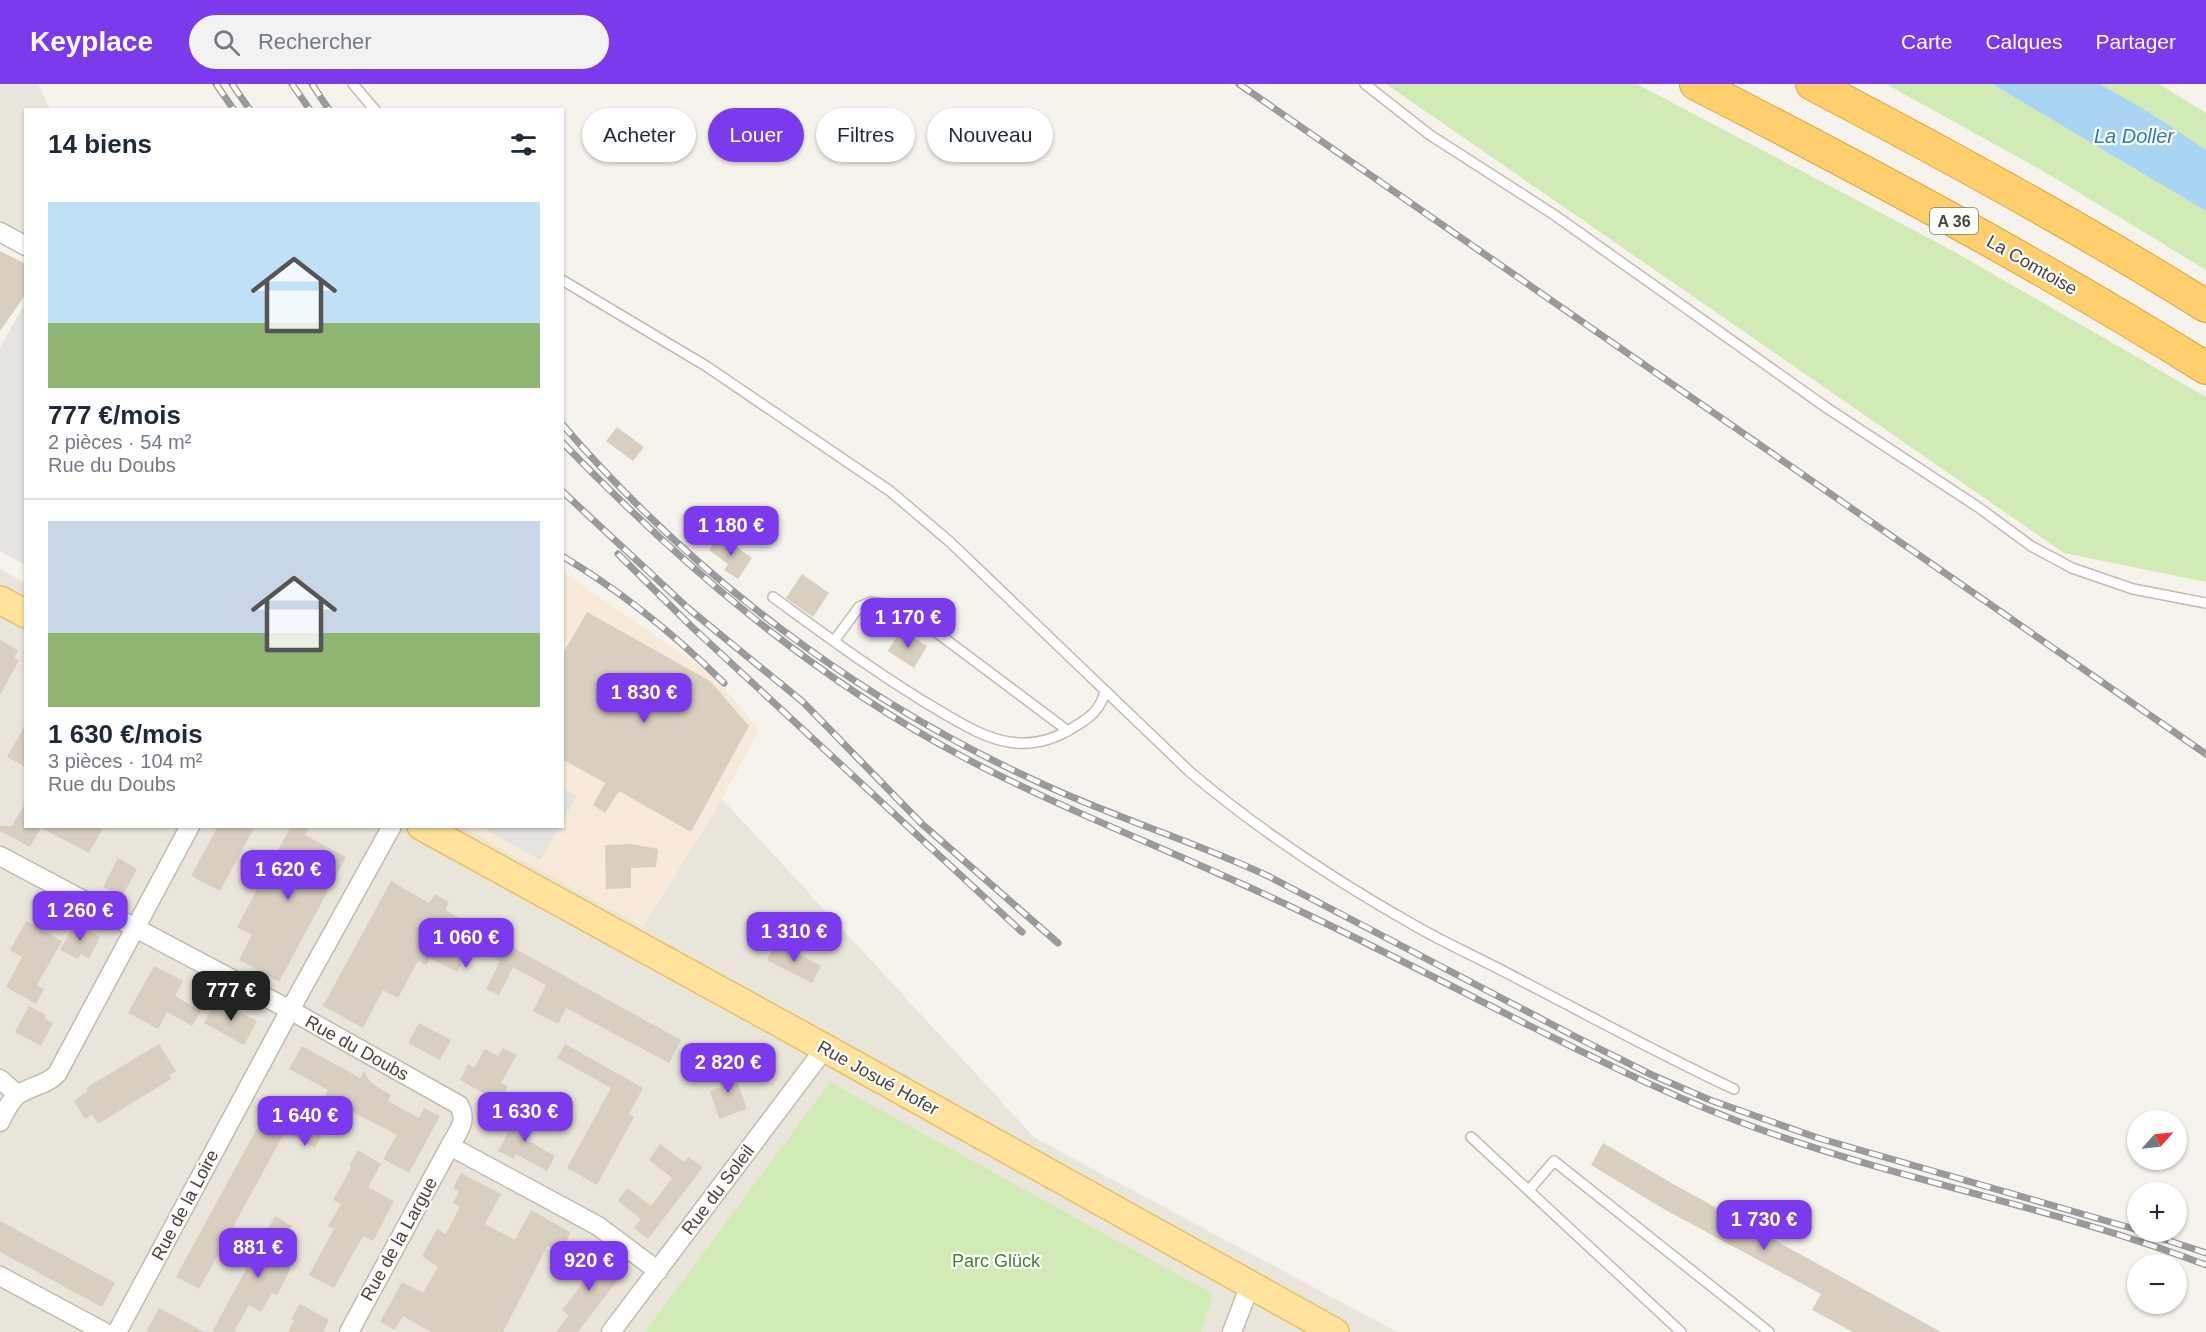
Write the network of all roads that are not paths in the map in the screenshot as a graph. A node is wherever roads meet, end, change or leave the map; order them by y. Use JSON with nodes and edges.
{"nodes":[{"id":1,"x":353,"y":84,"type":"edge"},
{"id":2,"x":1365,"y":84,"type":"edge"},
{"id":3,"x":1696,"y":84,"type":"edge"},
{"id":4,"x":1812,"y":84,"type":"edge"},
{"id":5,"x":373,"y":108,"type":"edge"},
{"id":6,"x":0,"y":232,"type":"edge"},
{"id":7,"x":24,"y":245,"type":"edge"},
{"id":8,"x":564,"y":281,"type":"edge"},
{"id":9,"x":2206,"y":306,"type":"edge"},
{"id":10,"x":2206,"y":368,"type":"edge"},
{"id":11,"x":773,"y":597,"type":"dead end"},
{"id":12,"x":0,"y":600,"type":"edge"},
{"id":13,"x":2206,"y":603,"type":"edge"},
{"id":14,"x":24,"y":613,"type":"edge"},
{"id":15,"x":834,"y":641,"type":"junction"},
{"id":16,"x":1105,"y":691,"type":"junction"},
{"id":17,"x":1068,"y":731,"type":"junction"},
{"id":18,"x":189,"y":828,"type":"edge"},
{"id":19,"x":391,"y":828,"type":"edge"},
{"id":20,"x":425,"y":828,"type":"edge"},
{"id":21,"x":0,"y":856,"type":"edge"},
{"id":22,"x":135,"y":928,"type":"junction"},
{"id":23,"x":290,"y":1011,"type":"junction"},
{"id":24,"x":825,"y":1048,"type":"junction"},
{"id":25,"x":0,"y":1079,"type":"edge"},
{"id":26,"x":1734,"y":1089,"type":"dead end"},
{"id":27,"x":18,"y":1095,"type":"junction"},
{"id":28,"x":0,"y":1122,"type":"edge"},
{"id":29,"x":1471,"y":1137,"type":"dead end"},
{"id":30,"x":450,"y":1146,"type":"junction"},
{"id":31,"x":1529,"y":1190,"type":"junction"},
{"id":32,"x":658,"y":1270,"type":"junction"},
{"id":33,"x":0,"y":1276,"type":"edge"},
{"id":34,"x":1250,"y":1285,"type":"junction"},
{"id":35,"x":104,"y":1332,"type":"edge"},
{"id":36,"x":117,"y":1332,"type":"edge"},
{"id":37,"x":349,"y":1332,"type":"edge"},
{"id":38,"x":612,"y":1332,"type":"edge"},
{"id":39,"x":1232,"y":1332,"type":"edge"},
{"id":40,"x":1335,"y":1332,"type":"edge"},
{"id":41,"x":1682,"y":1332,"type":"edge"},
{"id":42,"x":1770,"y":1332,"type":"edge"}],
"edges":[{"from":1,"to":5,"type":"lane"},
{"from":2,"to":13,"type":"lane"},
{"from":3,"to":10,"type":"highway","name":"La Comtoise","number":"A 36"},
{"from":4,"to":9,"type":"highway"},
{"from":6,"to":7,"type":"street"},
{"from":8,"to":16,"type":"lane"},
{"from":11,"to":15,"type":"lane"},
{"from":12,"to":14,"type":"main road"},
{"from":15,"to":17,"type":"lane"},
{"from":15,"to":17,"type":"lane"},
{"from":16,"to":17,"type":"lane"},
{"from":16,"to":26,"type":"lane"},
{"from":18,"to":22,"type":"street"},
{"from":19,"to":23,"type":"street","name":"Rue de la Loire"},
{"from":20,"to":24,"type":"main road","name":"Rue Josué Hofer"},
{"from":21,"to":22,"type":"street","name":"Rue du Doubs"},
{"from":22,"to":23,"type":"street","name":"Rue du Doubs"},
{"from":22,"to":27,"type":"street"},
{"from":23,"to":30,"type":"street","name":"Rue du Doubs"},
{"from":23,"to":36,"type":"street","name":"Rue de la Loire"},
{"from":24,"to":32,"type":"street","name":"Rue du Soleil"},
{"from":24,"to":34,"type":"main road","name":"Rue Josué Hofer"},
{"from":25,"to":27,"type":"street"},
{"from":27,"to":28,"type":"street"},
{"from":29,"to":31,"type":"lane"},
{"from":30,"to":32,"type":"street"},
{"from":30,"to":37,"type":"street","name":"Rue de la Largue"},
{"from":31,"to":41,"type":"lane"},
{"from":31,"to":42,"type":"lane"},
{"from":32,"to":38,"type":"street","name":"Rue du Soleil"},
{"from":33,"to":35,"type":"street"},
{"from":34,"to":39,"type":"street"},
{"from":34,"to":40,"type":"main road","name":"Rue Josué Hofer"}]}
